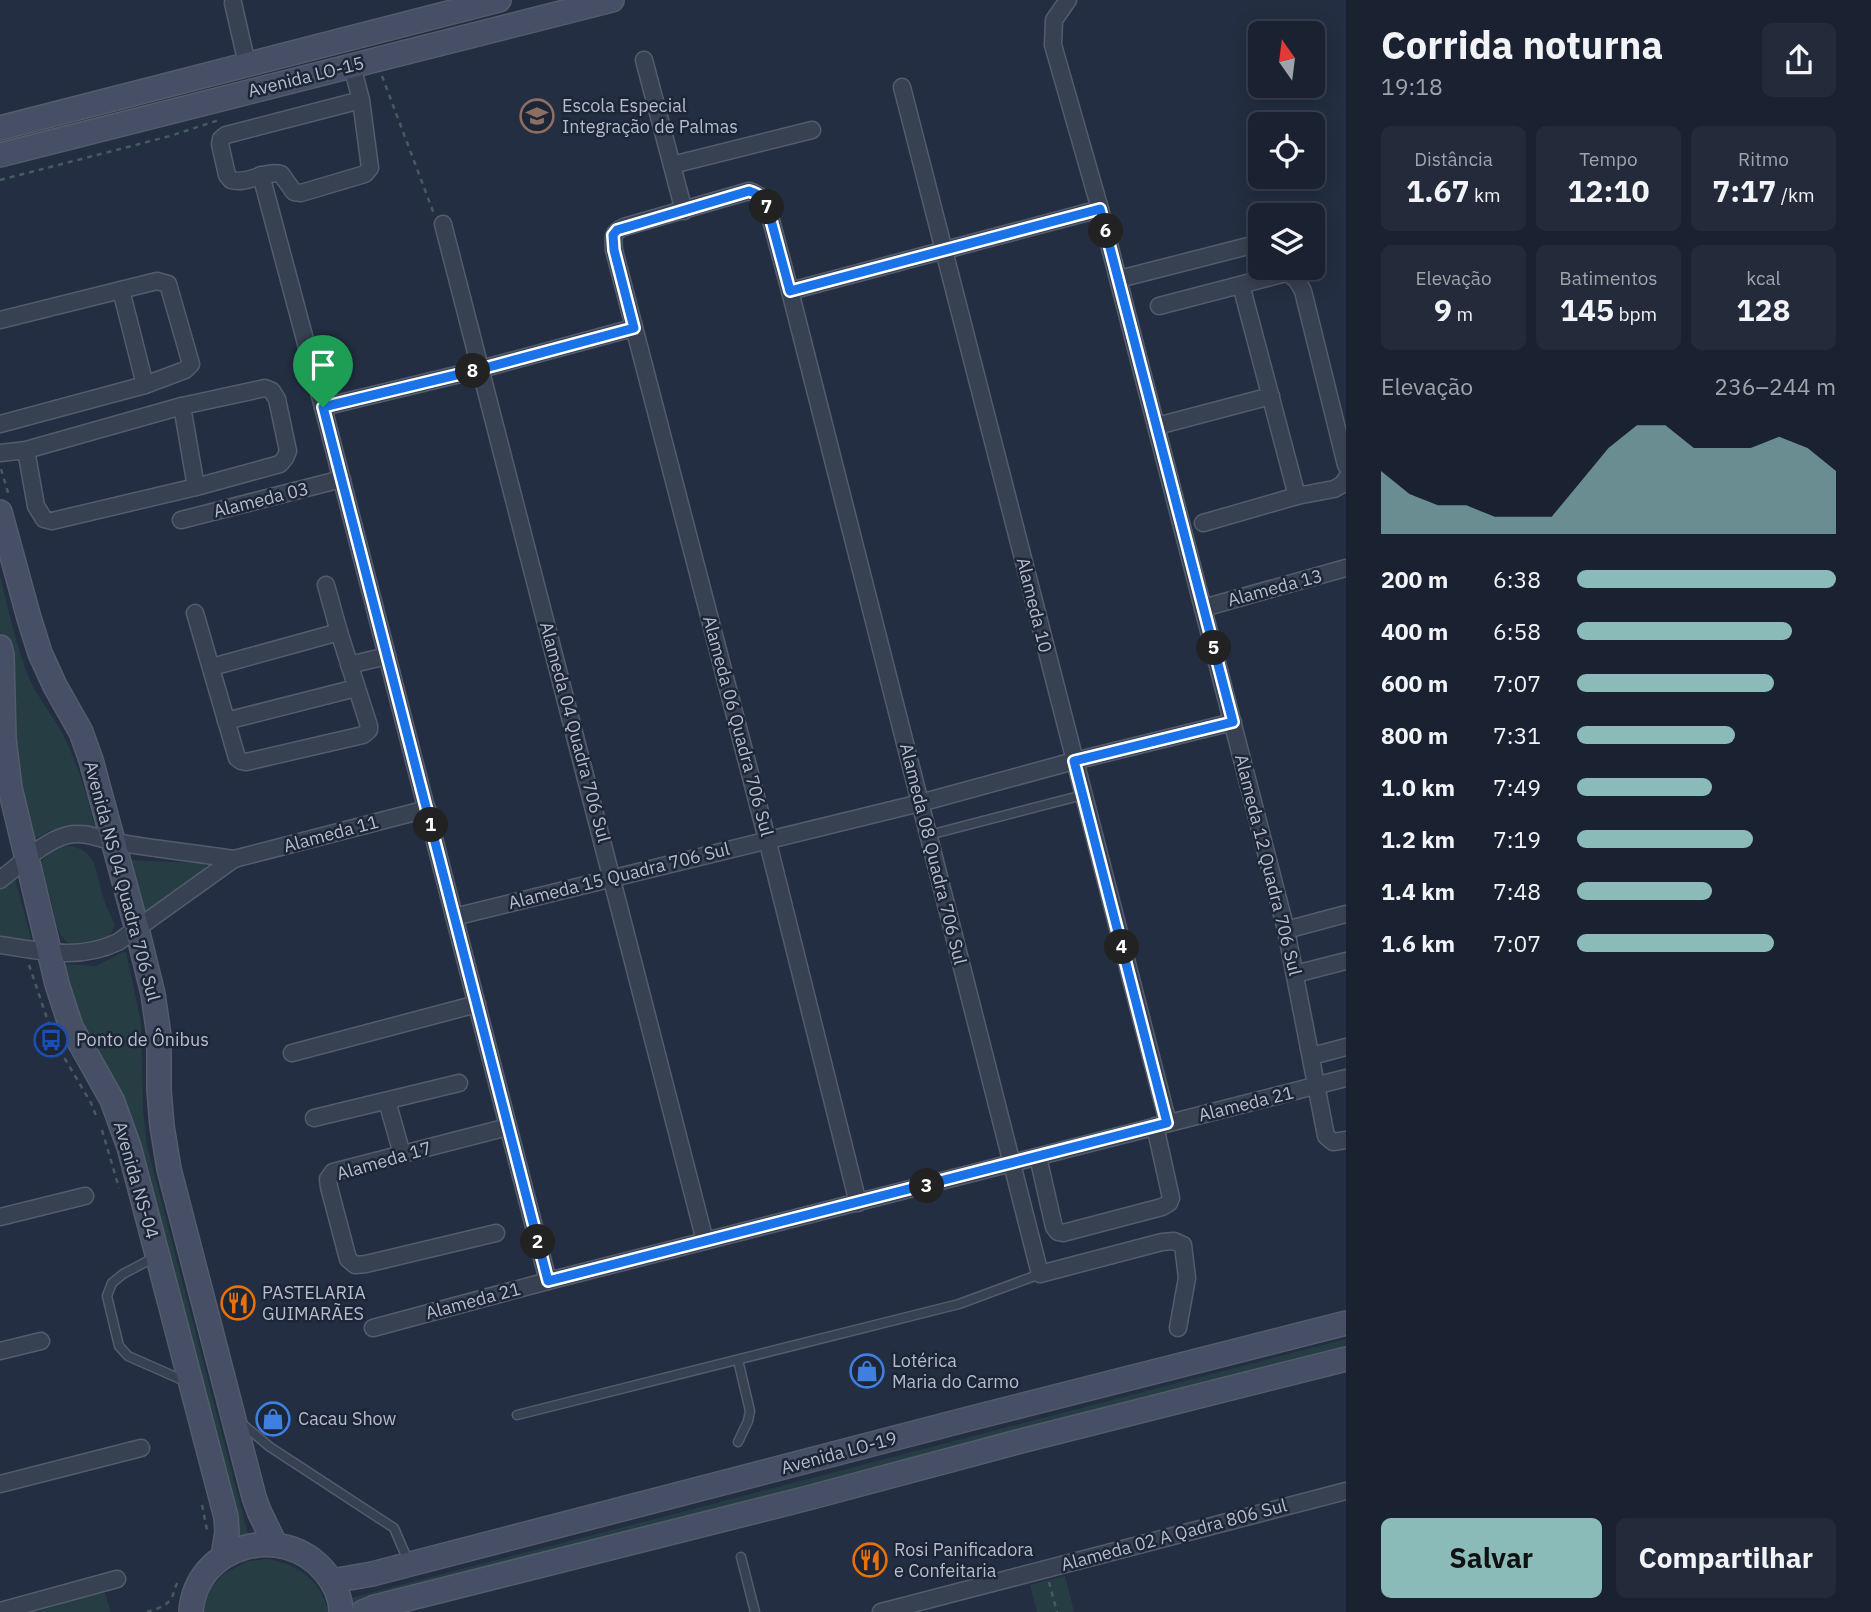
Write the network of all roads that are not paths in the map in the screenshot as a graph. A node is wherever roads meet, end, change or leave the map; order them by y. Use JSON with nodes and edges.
{"nodes":[{"id":1,"x":499,"y":0,"type":"edge"},
{"id":2,"x":612,"y":0,"type":"edge"},
{"id":3,"x":1068,"y":0,"type":"edge"},
{"id":4,"x":231,"y":1,"type":"edge"},
{"id":5,"x":644,"y":60,"type":"dead end"},
{"id":6,"x":247,"y":64,"type":"junction"},
{"id":7,"x":352,"y":66,"type":"junction"},
{"id":8,"x":902,"y":87,"type":"dead end"},
{"id":9,"x":361,"y":100,"type":"junction"},
{"id":10,"x":0,"y":128,"type":"edge"},
{"id":11,"x":812,"y":130,"type":"dead end"},
{"id":12,"x":0,"y":155,"type":"edge"},
{"id":13,"x":672,"y":165,"type":"junction"},
{"id":14,"x":261,"y":175,"type":"junction"},
{"id":15,"x":1100,"y":209,"type":"junction"},
{"id":16,"x":684,"y":211,"type":"junction"},
{"id":17,"x":443,"y":224,"type":"road end"},
{"id":18,"x":1248,"y":246,"type":"edge"},
{"id":19,"x":944,"y":251,"type":"junction"},
{"id":20,"x":1119,"y":279,"type":"junction"},
{"id":21,"x":1241,"y":285,"type":"junction"},
{"id":22,"x":121,"y":290,"type":"junction"},
{"id":23,"x":790,"y":291,"type":"junction"},
{"id":24,"x":1159,"y":306,"type":"dead end"},
{"id":25,"x":0,"y":320,"type":"edge"},
{"id":26,"x":634,"y":328,"type":"junction"},
{"id":27,"x":481,"y":369,"type":"junction"},
{"id":28,"x":145,"y":385,"type":"junction"},
{"id":29,"x":1271,"y":397,"type":"junction"},
{"id":30,"x":182,"y":406,"type":"junction"},
{"id":31,"x":323,"y":407,"type":"junction"},
{"id":32,"x":0,"y":424,"type":"edge"},
{"id":33,"x":1157,"y":426,"type":"junction"},
{"id":34,"x":26,"y":450,"type":"junction"},
{"id":35,"x":0,"y":453,"type":"edge"},
{"id":36,"x":1346,"y":465,"type":"edge"},
{"id":37,"x":342,"y":480,"type":"junction"},
{"id":38,"x":1346,"y":480,"type":"edge"},
{"id":39,"x":196,"y":487,"type":"junction"},
{"id":40,"x":1297,"y":496,"type":"junction"},
{"id":41,"x":0,"y":512,"type":"edge"},
{"id":42,"x":180,"y":520,"type":"dead end"},
{"id":43,"x":1203,"y":523,"type":"dead end"},
{"id":44,"x":1346,"y":568,"type":"edge"},
{"id":45,"x":326,"y":585,"type":"dead end"},
{"id":46,"x":1203,"y":608,"type":"junction"},
{"id":47,"x":195,"y":613,"type":"dead end"},
{"id":48,"x":339,"y":632,"type":"junction"},
{"id":49,"x":0,"y":647,"type":"edge"},
{"id":50,"x":387,"y":656,"type":"junction"},
{"id":51,"x":349,"y":665,"type":"junction"},
{"id":52,"x":212,"y":667,"type":"junction"},
{"id":53,"x":356,"y":688,"type":"junction"},
{"id":54,"x":226,"y":721,"type":"junction"},
{"id":55,"x":1233,"y":722,"type":"junction"},
{"id":56,"x":1074,"y":761,"type":"junction"},
{"id":57,"x":1083,"y":795,"type":"junction"},
{"id":58,"x":920,"y":803,"type":"junction"},
{"id":59,"x":427,"y":809,"type":"junction"},
{"id":60,"x":929,"y":835,"type":"junction"},
{"id":61,"x":768,"y":839,"type":"junction"},
{"id":62,"x":113,"y":841,"type":"junction"},
{"id":63,"x":234,"y":859,"type":"junction"},
{"id":64,"x":26,"y":860,"type":"junction"},
{"id":65,"x":613,"y":877,"type":"junction"},
{"id":66,"x":0,"y":880,"type":"edge"},
{"id":67,"x":1346,"y":914,"type":"edge"},
{"id":68,"x":454,"y":917,"type":"junction"},
{"id":69,"x":137,"y":929,"type":"junction"},
{"id":70,"x":1286,"y":930,"type":"junction"},
{"id":71,"x":0,"y":945,"type":"edge"},
{"id":72,"x":49,"y":952,"type":"junction"},
{"id":73,"x":1346,"y":961,"type":"edge"},
{"id":74,"x":1295,"y":974,"type":"junction"},
{"id":75,"x":477,"y":1004,"type":"junction"},
{"id":76,"x":1346,"y":1047,"type":"edge"},
{"id":77,"x":292,"y":1053,"type":"dead end"},
{"id":78,"x":1312,"y":1056,"type":"junction"},
{"id":79,"x":1346,"y":1078,"type":"edge"},
{"id":80,"x":459,"y":1083,"type":"dead end"},
{"id":81,"x":1318,"y":1086,"type":"junction"},
{"id":82,"x":387,"y":1101,"type":"junction"},
{"id":83,"x":314,"y":1118,"type":"dead end"},
{"id":84,"x":1161,"y":1125,"type":"junction"},
{"id":85,"x":508,"y":1128,"type":"junction"},
{"id":86,"x":1346,"y":1140,"type":"edge"},
{"id":87,"x":402,"y":1154,"type":"junction"},
{"id":88,"x":1038,"y":1157,"type":"junction"},
{"id":89,"x":1013,"y":1164,"type":"junction"},
{"id":90,"x":85,"y":1196,"type":"dead end"},
{"id":91,"x":858,"y":1203,"type":"junction"},
{"id":92,"x":0,"y":1217,"type":"edge"},
{"id":93,"x":496,"y":1233,"type":"dead end"},
{"id":94,"x":705,"y":1241,"type":"junction"},
{"id":95,"x":158,"y":1256,"type":"junction"},
{"id":96,"x":1040,"y":1275,"type":"junction"},
{"id":97,"x":548,"y":1281,"type":"junction"},
{"id":98,"x":1346,"y":1323,"type":"edge"},
{"id":99,"x":373,"y":1328,"type":"dead end"},
{"id":100,"x":1178,"y":1328,"type":"dead end"},
{"id":101,"x":41,"y":1341,"type":"dead end"},
{"id":102,"x":0,"y":1351,"type":"edge"},
{"id":103,"x":1346,"y":1359,"type":"edge"},
{"id":104,"x":738,"y":1360,"type":"junction"},
{"id":105,"x":191,"y":1384,"type":"junction"},
{"id":106,"x":517,"y":1415,"type":"dead end"},
{"id":107,"x":232,"y":1416,"type":"junction"},
{"id":108,"x":738,"y":1442,"type":"dead end"},
{"id":109,"x":141,"y":1448,"type":"dead end"},
{"id":110,"x":0,"y":1484,"type":"edge"},
{"id":111,"x":1346,"y":1491,"type":"edge"},
{"id":112,"x":275,"y":1544,"type":"junction"},
{"id":113,"x":223,"y":1557,"type":"junction"},
{"id":114,"x":741,"y":1557,"type":"dead end"},
{"id":115,"x":410,"y":1565,"type":"junction"},
{"id":116,"x":117,"y":1580,"type":"dead end"},
{"id":117,"x":332,"y":1581,"type":"junction"},
{"id":118,"x":189,"y":1610,"type":"edge"},
{"id":119,"x":0,"y":1611,"type":"edge"},
{"id":120,"x":341,"y":1612,"type":"edge"},
{"id":121,"x":363,"y":1612,"type":"edge"},
{"id":122,"x":755,"y":1612,"type":"edge"},
{"id":123,"x":881,"y":1612,"type":"edge"}],
"edges":[{"from":1,"to":6,"type":"street","name":"Avenida LO-15"},
{"from":2,"to":7,"type":"street","name":"Avenida LO-15"},
{"from":3,"to":15,"type":"street","name":"Alameda 12 Quadra 706 Sul"},
{"from":4,"to":6,"type":"street"},
{"from":5,"to":13,"type":"street"},
{"from":6,"to":10,"type":"street","name":"Avenida LO-15"},
{"from":7,"to":9,"type":"street"},
{"from":7,"to":12,"type":"street","name":"Avenida LO-15"},
{"from":8,"to":19,"type":"street","name":"Alameda 10"},
{"from":9,"to":14,"type":"street"},
{"from":9,"to":14,"type":"street"},
{"from":11,"to":13,"type":"street"},
{"from":13,"to":16,"type":"street"},
{"from":14,"to":31,"type":"street"},
{"from":15,"to":19,"type":"street"},
{"from":15,"to":20,"type":"street","name":"Alameda 12 Quadra 706 Sul"},
{"from":16,"to":23,"type":"street","name":"Alameda 08 Quadra 706 Sul"},
{"from":16,"to":26,"type":"street","name":"Alameda 06 Quadra 706 Sul"},
{"from":17,"to":27,"type":"street","name":"Alameda 04 Quadra 706 Sul"},
{"from":18,"to":20,"type":"street"},
{"from":19,"to":23,"type":"street"},
{"from":19,"to":56,"type":"street","name":"Alameda 10"},
{"from":20,"to":33,"type":"street","name":"Alameda 12 Quadra 706 Sul"},
{"from":21,"to":24,"type":"street"},
{"from":21,"to":29,"type":"street"},
{"from":21,"to":36,"type":"street"},
{"from":22,"to":25,"type":"street"},
{"from":22,"to":28,"type":"street"},
{"from":22,"to":28,"type":"street"},
{"from":23,"to":58,"type":"street","name":"Alameda 08 Quadra 706 Sul"},
{"from":26,"to":27,"type":"street"},
{"from":26,"to":61,"type":"street","name":"Alameda 06 Quadra 706 Sul"},
{"from":27,"to":31,"type":"street"},
{"from":27,"to":65,"type":"street","name":"Alameda 04 Quadra 706 Sul"},
{"from":28,"to":32,"type":"street"},
{"from":29,"to":33,"type":"street"},
{"from":29,"to":40,"type":"street"},
{"from":30,"to":34,"type":"street"},
{"from":30,"to":39,"type":"street"},
{"from":30,"to":39,"type":"street"},
{"from":31,"to":37,"type":"street"},
{"from":33,"to":46,"type":"street","name":"Alameda 12 Quadra 706 Sul"},
{"from":34,"to":35,"type":"street"},
{"from":34,"to":39,"type":"street"},
{"from":37,"to":42,"type":"street","name":"Alameda 03"},
{"from":37,"to":50,"type":"street"},
{"from":38,"to":40,"type":"street"},
{"from":40,"to":43,"type":"street"},
{"from":41,"to":62,"type":"street","name":"Avenida NS 04 Quadra 706 Sul"},
{"from":44,"to":46,"type":"street","name":"Alameda 13"},
{"from":45,"to":48,"type":"street"},
{"from":46,"to":55,"type":"street","name":"Alameda 12 Quadra 706 Sul"},
{"from":47,"to":52,"type":"street"},
{"from":48,"to":51,"type":"street"},
{"from":48,"to":52,"type":"street"},
{"from":49,"to":64,"type":"street","name":"Avenida NS-04"},
{"from":50,"to":51,"type":"street"},
{"from":50,"to":59,"type":"street"},
{"from":51,"to":53,"type":"street"},
{"from":52,"to":54,"type":"street"},
{"from":53,"to":54,"type":"street"},
{"from":53,"to":54,"type":"street"},
{"from":55,"to":56,"type":"street","name":"Alameda 15 Quadra 706 Sul"},
{"from":55,"to":70,"type":"street","name":"Alameda 12 Quadra 706 Sul"},
{"from":56,"to":57,"type":"street","name":"Alameda 10"},
{"from":56,"to":58,"type":"street","name":"Alameda 15 Quadra 706 Sul"},
{"from":57,"to":60,"type":"lane"},
{"from":57,"to":84,"type":"street","name":"Alameda 10"},
{"from":58,"to":60,"type":"street","name":"Alameda 08 Quadra 706 Sul"},
{"from":58,"to":61,"type":"street","name":"Alameda 15 Quadra 706 Sul"},
{"from":59,"to":63,"type":"street","name":"Alameda 11"},
{"from":59,"to":68,"type":"street"},
{"from":60,"to":89,"type":"street","name":"Alameda 08 Quadra 706 Sul"},
{"from":61,"to":65,"type":"street","name":"Alameda 15 Quadra 706 Sul"},
{"from":61,"to":91,"type":"street","name":"Alameda 06 Quadra 706 Sul"},
{"from":62,"to":63,"type":"street","name":"Alameda 11"},
{"from":62,"to":64,"type":"street","name":"Alameda 11"},
{"from":62,"to":69,"type":"street","name":"Avenida NS 04 Quadra 706 Sul"},
{"from":63,"to":69,"type":"street","name":"Alameda 11"},
{"from":64,"to":66,"type":"street","name":"Alameda 11"},
{"from":64,"to":72,"type":"street","name":"Avenida NS-04"},
{"from":65,"to":68,"type":"street","name":"Alameda 15 Quadra 706 Sul"},
{"from":65,"to":94,"type":"street","name":"Alameda 04 Quadra 706 Sul"},
{"from":67,"to":70,"type":"street"},
{"from":68,"to":75,"type":"street"},
{"from":69,"to":72,"type":"street","name":"Alameda 11"},
{"from":69,"to":107,"type":"street","name":"Avenida NS 04 Quadra 706 Sul"},
{"from":70,"to":74,"type":"street","name":"Alameda 12 Quadra 706 Sul"},
{"from":71,"to":72,"type":"street","name":"Alameda 11"},
{"from":72,"to":95,"type":"street","name":"Avenida NS-04"},
{"from":73,"to":74,"type":"street"},
{"from":74,"to":78,"type":"street","name":"Alameda 12 Quadra 706 Sul"},
{"from":75,"to":77,"type":"street"},
{"from":75,"to":85,"type":"street"},
{"from":76,"to":78,"type":"street"},
{"from":78,"to":81,"type":"street","name":"Alameda 12 Quadra 706 Sul"},
{"from":79,"to":81,"type":"street","name":"Alameda 21"},
{"from":80,"to":82,"type":"street"},
{"from":81,"to":84,"type":"street","name":"Alameda 21"},
{"from":81,"to":86,"type":"street","name":"Alameda 12 Quadra 706 Sul"},
{"from":82,"to":83,"type":"street"},
{"from":82,"to":87,"type":"street"},
{"from":84,"to":88,"type":"street","name":"Alameda 21"},
{"from":84,"to":88,"type":"street","name":"Alameda 10"},
{"from":85,"to":87,"type":"street","name":"Alameda 17"},
{"from":85,"to":97,"type":"street"},
{"from":87,"to":93,"type":"street","name":"Alameda 17"},
{"from":88,"to":89,"type":"street","name":"Alameda 21"},
{"from":89,"to":91,"type":"street","name":"Alameda 21"},
{"from":89,"to":96,"type":"street","name":"Alameda 08 Quadra 706 Sul"},
{"from":90,"to":92,"type":"street"},
{"from":91,"to":94,"type":"street","name":"Alameda 21"},
{"from":94,"to":97,"type":"street","name":"Alameda 21"},
{"from":95,"to":105,"type":"street","name":"Avenida NS-04"},
{"from":95,"to":105,"type":"lane"},
{"from":96,"to":100,"type":"street"},
{"from":96,"to":104,"type":"lane"},
{"from":97,"to":99,"type":"street","name":"Alameda 21"},
{"from":98,"to":115,"type":"street","name":"Avenida LO-19"},
{"from":101,"to":102,"type":"street"},
{"from":103,"to":121,"type":"street","name":"Avenida LO-19"},
{"from":104,"to":106,"type":"lane"},
{"from":104,"to":108,"type":"lane"},
{"from":105,"to":113,"type":"street","name":"Avenida NS-04"},
{"from":107,"to":112,"type":"street","name":"Avenida NS 04 Quadra 706 Sul"},
{"from":107,"to":115,"type":"lane"},
{"from":109,"to":110,"type":"street"},
{"from":111,"to":123,"type":"street","name":"Alameda 02 A Qadra 806 Sul"},
{"from":112,"to":113,"type":"street"},
{"from":112,"to":117,"type":"street"},
{"from":113,"to":118,"type":"street"},
{"from":114,"to":122,"type":"lane"},
{"from":115,"to":117,"type":"street","name":"Avenida LO-19"},
{"from":116,"to":119,"type":"street"},
{"from":117,"to":120,"type":"street"}]}
